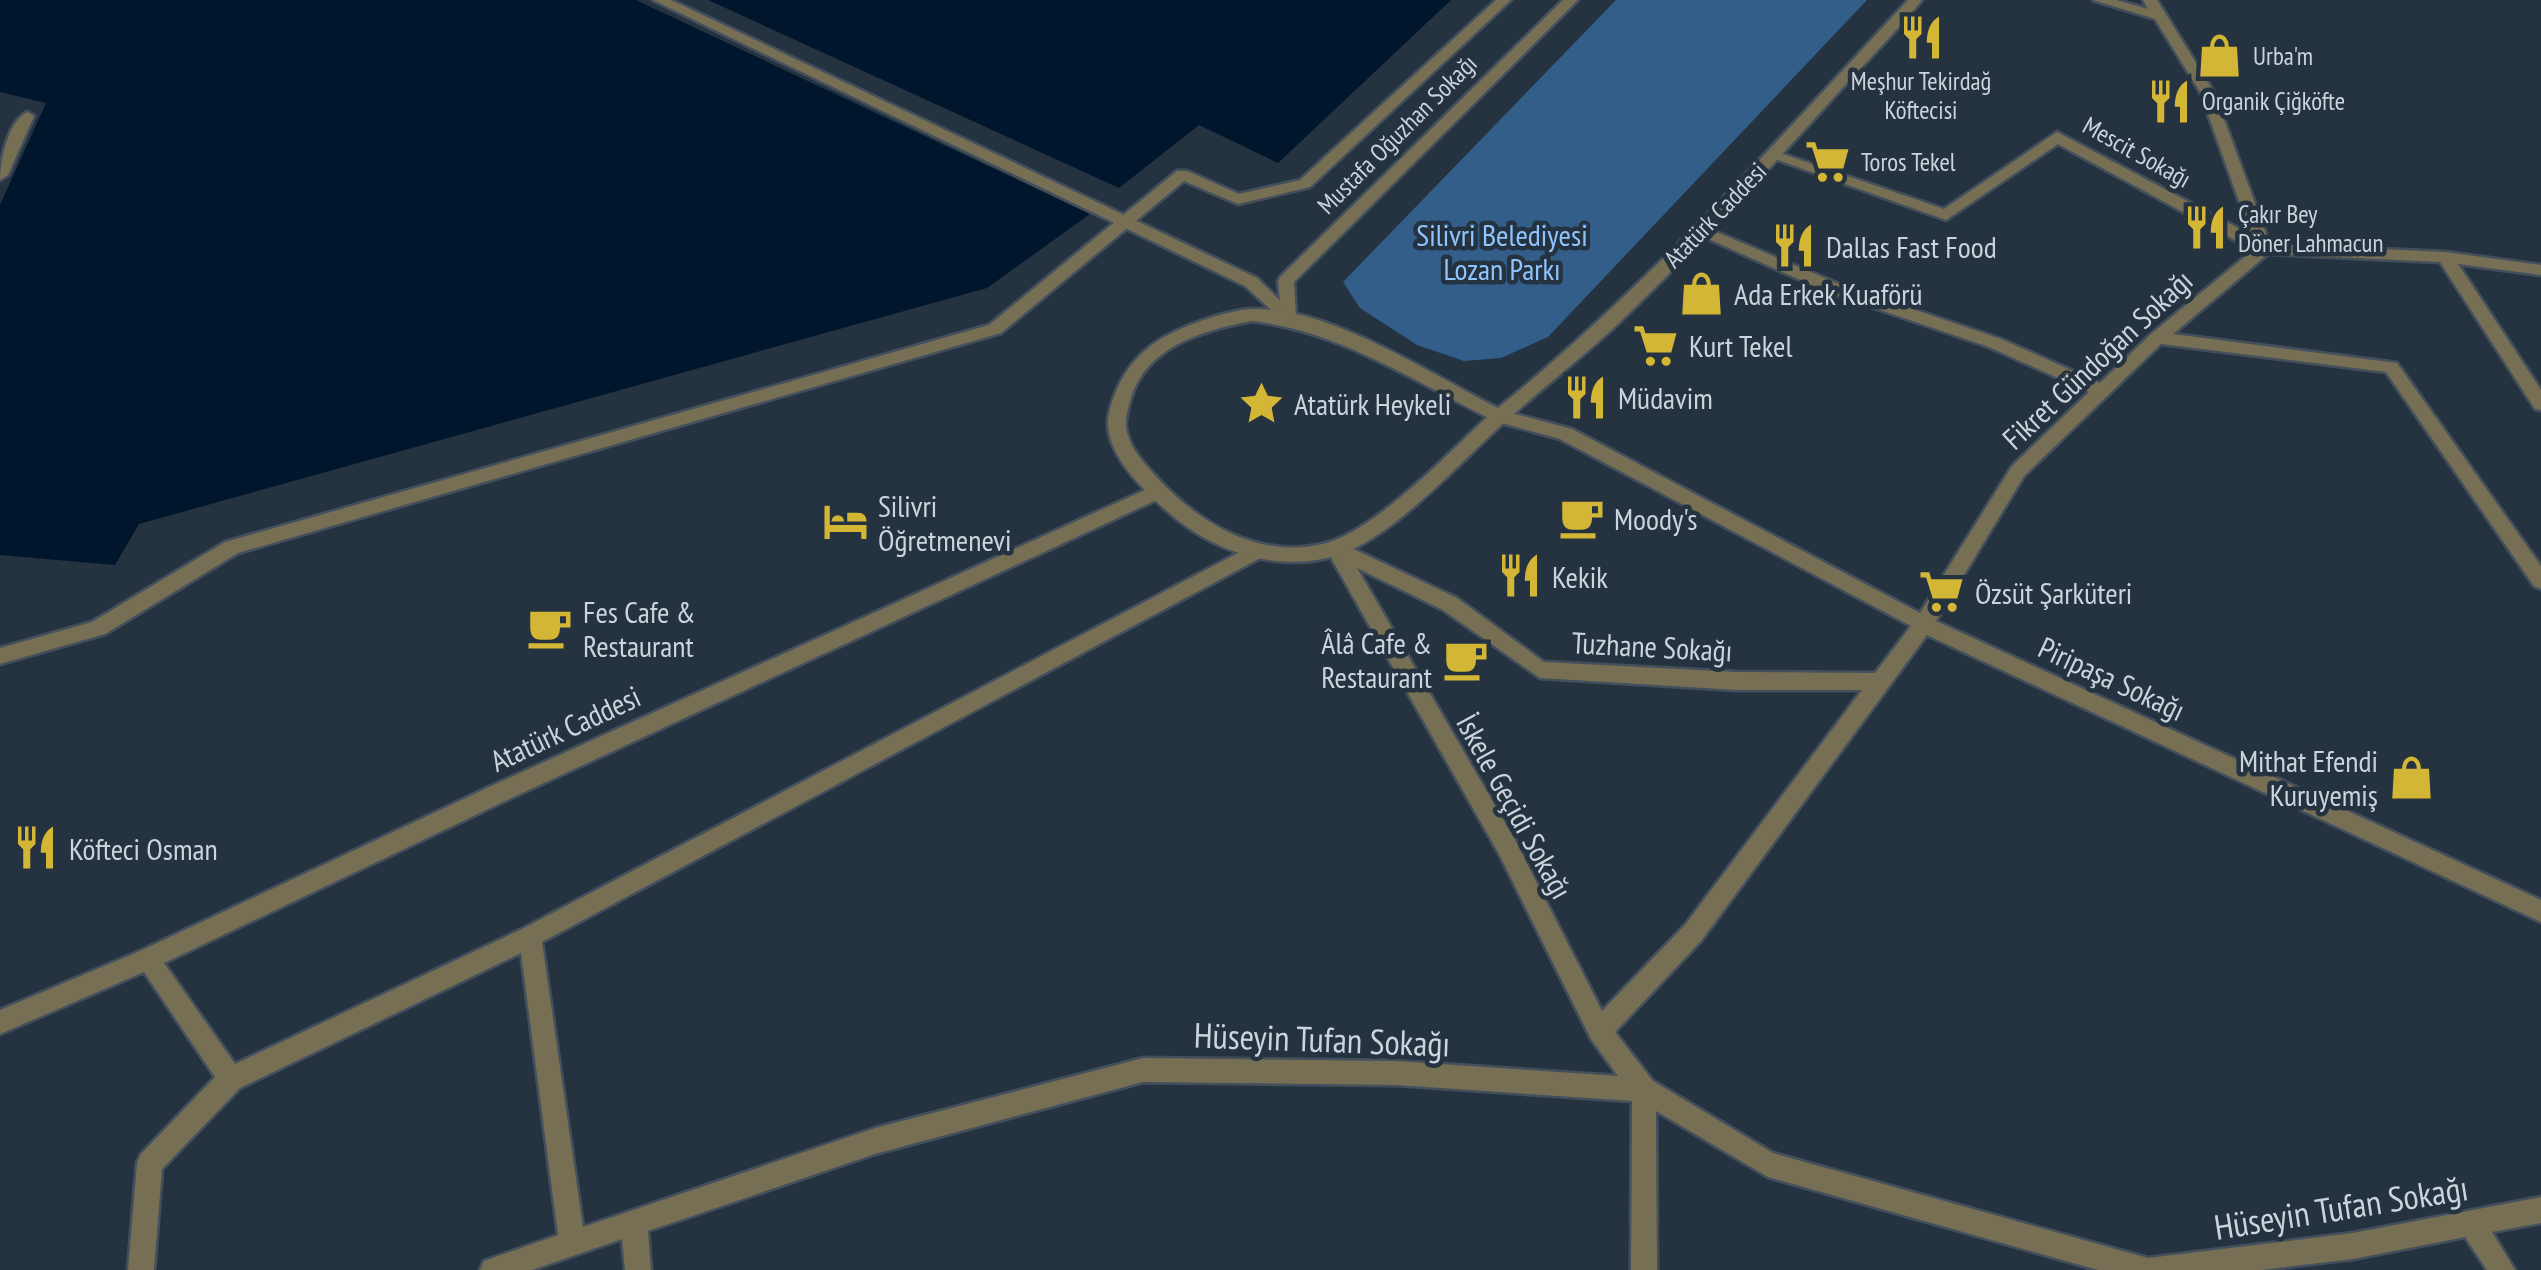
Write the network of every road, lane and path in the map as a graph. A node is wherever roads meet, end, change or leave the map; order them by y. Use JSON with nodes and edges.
{"nodes":[{"id":1,"x":660,"y":0,"type":"edge"},
{"id":2,"x":1504,"y":0,"type":"edge"},
{"id":3,"x":1571,"y":0,"type":"edge"},
{"id":4,"x":1915,"y":0,"type":"edge"},
{"id":5,"x":2100,"y":0,"type":"edge"},
{"id":6,"x":2150,"y":0,"type":"edge"},
{"id":7,"x":2161,"y":16,"type":"junction"},
{"id":8,"x":27,"y":116,"type":"dead end"},
{"id":9,"x":1772,"y":154,"type":"junction"},
{"id":10,"x":0,"y":175,"type":"edge"},
{"id":11,"x":1127,"y":221,"type":"junction"},
{"id":12,"x":1701,"y":232,"type":"junction"},
{"id":13,"x":2264,"y":249,"type":"junction"},
{"id":14,"x":2541,"y":256,"type":"edge"},
{"id":15,"x":2445,"y":257,"type":"junction"},
{"id":16,"x":2541,"y":270,"type":"edge"},
{"id":17,"x":1288,"y":316,"type":"junction"},
{"id":18,"x":2157,"y":338,"type":"junction"},
{"id":19,"x":2100,"y":390,"type":"junction"},
{"id":20,"x":2541,"y":404,"type":"edge"},
{"id":21,"x":1500,"y":416,"type":"junction"},
{"id":22,"x":1156,"y":492,"type":"junction"},
{"id":23,"x":1336,"y":548,"type":"junction"},
{"id":24,"x":1257,"y":552,"type":"junction"},
{"id":25,"x":2541,"y":581,"type":"edge"},
{"id":26,"x":1924,"y":624,"type":"junction"},
{"id":27,"x":0,"y":656,"type":"edge"},
{"id":28,"x":1880,"y":682,"type":"junction"},
{"id":29,"x":2541,"y":911,"type":"edge"},
{"id":30,"x":530,"y":937,"type":"junction"},
{"id":31,"x":148,"y":960,"type":"junction"},
{"id":32,"x":0,"y":1022,"type":"edge"},
{"id":33,"x":1598,"y":1032,"type":"junction"},
{"id":34,"x":231,"y":1079,"type":"junction"},
{"id":35,"x":1644,"y":1090,"type":"junction"},
{"id":36,"x":2541,"y":1210,"type":"edge"},
{"id":37,"x":634,"y":1223,"type":"junction"},
{"id":38,"x":2471,"y":1223,"type":"junction"},
{"id":39,"x":572,"y":1243,"type":"junction"},
{"id":40,"x":141,"y":1270,"type":"edge"},
{"id":41,"x":493,"y":1270,"type":"edge"},
{"id":42,"x":638,"y":1270,"type":"edge"},
{"id":43,"x":1644,"y":1270,"type":"edge"},
{"id":44,"x":2149,"y":1270,"type":"edge"},
{"id":45,"x":2502,"y":1270,"type":"edge"}],
"edges":[{"from":1,"to":11,"type":"street"},
{"from":2,"to":11,"type":"street","name":"Mustafa Oğuzhan Sokağı"},
{"from":3,"to":17,"type":"street","name":"Mustafa Oğuzhan Sokağı"},
{"from":4,"to":9,"type":"street","name":"Atatürk Caddesi"},
{"from":5,"to":7,"type":"street"},
{"from":6,"to":7,"type":"street"},
{"from":7,"to":13,"type":"street"},
{"from":8,"to":10,"type":"street"},
{"from":9,"to":12,"type":"street","name":"Atatürk Caddesi"},
{"from":9,"to":13,"type":"street","name":"Mescit Sokağı"},
{"from":11,"to":17,"type":"street"},
{"from":11,"to":27,"type":"street"},
{"from":12,"to":19,"type":"street"},
{"from":12,"to":21,"type":"street","name":"Atatürk Caddesi"},
{"from":13,"to":15,"type":"street"},
{"from":13,"to":18,"type":"street","name":"Fikret Gündoğan Sokağı"},
{"from":14,"to":15,"type":"street"},
{"from":15,"to":16,"type":"street"},
{"from":15,"to":20,"type":"street"},
{"from":17,"to":21,"type":"street","name":"Piripaşa Sokağı"},
{"from":17,"to":22,"type":"street"},
{"from":18,"to":19,"type":"street","name":"Fikret Gündoğan Sokağı"},
{"from":18,"to":25,"type":"street"},
{"from":19,"to":26,"type":"street","name":"Fikret Gündoğan Sokağı"},
{"from":21,"to":23,"type":"street","name":"Atatürk Caddesi"},
{"from":21,"to":26,"type":"street","name":"Piripaşa Sokağı"},
{"from":22,"to":24,"type":"street"},
{"from":22,"to":31,"type":"street","name":"Atatürk Caddesi"},
{"from":23,"to":24,"type":"street"},
{"from":23,"to":28,"type":"street","name":"Tuzhane Sokağı"},
{"from":23,"to":33,"type":"street","name":"İskele Geçidi Sokağı"},
{"from":24,"to":30,"type":"street"},
{"from":26,"to":28,"type":"street","name":"Fikret Gündoğan Sokağı"},
{"from":26,"to":29,"type":"street","name":"Piripaşa Sokağı"},
{"from":28,"to":33,"type":"street","name":"Fikret Gündoğan Sokağı"},
{"from":30,"to":34,"type":"street"},
{"from":30,"to":39,"type":"street"},
{"from":31,"to":32,"type":"street","name":"Atatürk Caddesi"},
{"from":31,"to":34,"type":"street"},
{"from":33,"to":35,"type":"street","name":"İskele Geçidi Sokağı"},
{"from":34,"to":40,"type":"street"},
{"from":35,"to":37,"type":"street","name":"Hüseyin Tufan Sokağı"},
{"from":35,"to":43,"type":"street"},
{"from":35,"to":44,"type":"street","name":"Hüseyin Tufan Sokağı"},
{"from":36,"to":38,"type":"street","name":"Hüseyin Tufan Sokağı"},
{"from":37,"to":39,"type":"street","name":"Hüseyin Tufan Sokağı"},
{"from":37,"to":42,"type":"street"},
{"from":38,"to":44,"type":"street","name":"Hüseyin Tufan Sokağı"},
{"from":38,"to":45,"type":"street"},
{"from":39,"to":41,"type":"street","name":"Hüseyin Tufan Sokağı"}]}
